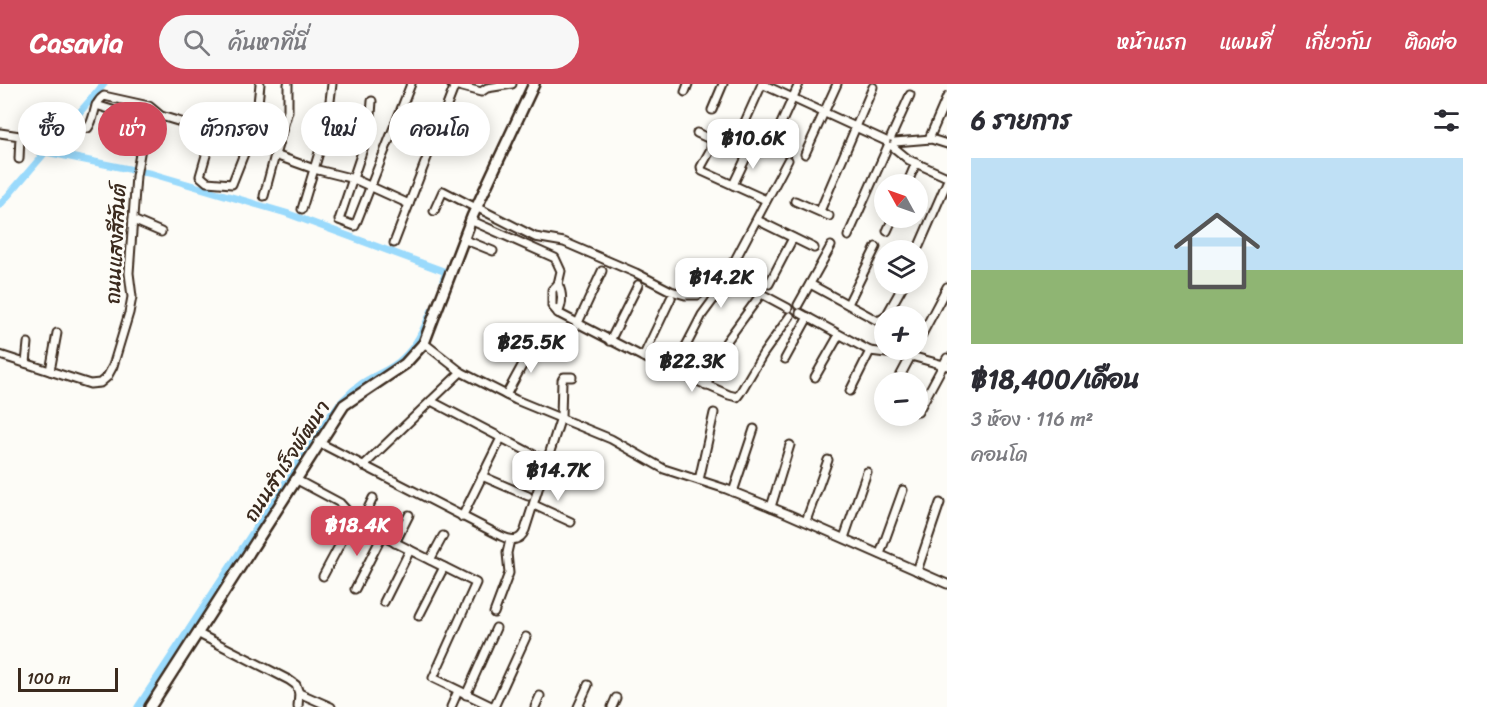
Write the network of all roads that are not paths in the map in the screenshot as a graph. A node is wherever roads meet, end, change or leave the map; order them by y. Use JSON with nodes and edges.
{"nodes":[{"id":1,"x":260,"y":84,"type":"edge"},
{"id":2,"x":288,"y":84,"type":"edge"},
{"id":3,"x":332,"y":84,"type":"edge"},
{"id":4,"x":411,"y":84,"type":"edge"},
{"id":5,"x":512,"y":84,"type":"edge"},
{"id":6,"x":534,"y":84,"type":"edge"},
{"id":7,"x":688,"y":84,"type":"edge"},
{"id":8,"x":723,"y":84,"type":"edge"},
{"id":9,"x":762,"y":84,"type":"edge"},
{"id":10,"x":799,"y":84,"type":"edge"},
{"id":11,"x":837,"y":84,"type":"edge"},
{"id":12,"x":453,"y":85,"type":"edge"},
{"id":13,"x":488,"y":86,"type":"edge"},
{"id":14,"x":873,"y":87,"type":"dead end"},
{"id":15,"x":684,"y":92,"type":"dead end"},
{"id":16,"x":910,"y":95,"type":"dead end"},
{"id":17,"x":947,"y":97,"type":"edge"},
{"id":18,"x":793,"y":98,"type":"junction"},
{"id":19,"x":372,"y":101,"type":"dead end"},
{"id":20,"x":98,"y":102,"type":"edge"},
{"id":21,"x":98,"y":102,"type":"edge"},
{"id":22,"x":130,"y":102,"type":"edge"},
{"id":23,"x":258,"y":102,"type":"edge"},
{"id":24,"x":288,"y":102,"type":"edge"},
{"id":25,"x":96,"y":105,"type":"joint"},
{"id":26,"x":712,"y":110,"type":"dead end"},
{"id":27,"x":825,"y":113,"type":"junction"},
{"id":28,"x":744,"y":124,"type":"dead end"},
{"id":29,"x":856,"y":127,"type":"junction"},
{"id":30,"x":86,"y":128,"type":"edge"},
{"id":31,"x":0,"y":133,"type":"edge"},
{"id":32,"x":697,"y":133,"type":"dead end"},
{"id":33,"x":774,"y":139,"type":"dead end"},
{"id":34,"x":929,"y":139,"type":"junction"},
{"id":35,"x":890,"y":142,"type":"junction"},
{"id":36,"x":947,"y":144,"type":"edge"},
{"id":37,"x":752,"y":145,"type":"dead end"},
{"id":38,"x":805,"y":154,"type":"dead end"},
{"id":39,"x":140,"y":156,"type":"edge"},
{"id":40,"x":206,"y":156,"type":"edge"},
{"id":41,"x":243,"y":156,"type":"edge"},
{"id":42,"x":275,"y":156,"type":"edge"},
{"id":43,"x":278,"y":156,"type":"edge"},
{"id":44,"x":19,"y":159,"type":"dead end"},
{"id":45,"x":788,"y":160,"type":"dead end"},
{"id":46,"x":916,"y":163,"type":"junction"},
{"id":47,"x":314,"y":169,"type":"junction"},
{"id":48,"x":911,"y":174,"type":"edge"},
{"id":49,"x":947,"y":177,"type":"edge"},
{"id":50,"x":354,"y":179,"type":"junction"},
{"id":51,"x":947,"y":182,"type":"edge"},
{"id":52,"x":733,"y":185,"type":"junction"},
{"id":53,"x":370,"y":186,"type":"junction"},
{"id":54,"x":264,"y":196,"type":"dead end"},
{"id":55,"x":766,"y":200,"type":"junction"},
{"id":56,"x":795,"y":201,"type":"dead end"},
{"id":57,"x":409,"y":204,"type":"junction"},
{"id":58,"x":476,"y":207,"type":"junction"},
{"id":59,"x":302,"y":209,"type":"dead end"},
{"id":60,"x":434,"y":211,"type":"dead end"},
{"id":61,"x":819,"y":211,"type":"junction"},
{"id":62,"x":829,"y":216,"type":"dead end"},
{"id":63,"x":133,"y":220,"type":"junction"},
{"id":64,"x":471,"y":220,"type":"junction"},
{"id":65,"x":757,"y":220,"type":"junction"},
{"id":66,"x":888,"y":228,"type":"edge"},
{"id":67,"x":887,"y":231,"type":"dead end"},
{"id":68,"x":161,"y":232,"type":"dead end"},
{"id":69,"x":848,"y":236,"type":"dead end"},
{"id":70,"x":793,"y":238,"type":"junction"},
{"id":71,"x":464,"y":239,"type":"junction"},
{"id":72,"x":922,"y":240,"type":"edge"},
{"id":73,"x":394,"y":243,"type":"dead end"},
{"id":74,"x":831,"y":246,"type":"dead end"},
{"id":75,"x":814,"y":248,"type":"dead end"},
{"id":76,"x":493,"y":251,"type":"dead end"},
{"id":77,"x":874,"y":251,"type":"edge"},
{"id":78,"x":602,"y":271,"type":"dead end"},
{"id":79,"x":769,"y":284,"type":"dead end"},
{"id":80,"x":810,"y":284,"type":"junction"},
{"id":81,"x":638,"y":285,"type":"dead end"},
{"id":82,"x":947,"y":287,"type":"edge"},
{"id":83,"x":761,"y":294,"type":"junction"},
{"id":84,"x":671,"y":298,"type":"dead end"},
{"id":85,"x":848,"y":304,"type":"junction"},
{"id":86,"x":798,"y":305,"type":"junction"},
{"id":87,"x":788,"y":308,"type":"junction"},
{"id":88,"x":800,"y":313,"type":"junction"},
{"id":89,"x":790,"y":316,"type":"junction"},
{"id":90,"x":808,"y":317,"type":"junction"},
{"id":91,"x":874,"y":319,"type":"edge"},
{"id":92,"x":928,"y":323,"type":"edge"},
{"id":93,"x":578,"y":325,"type":"junction"},
{"id":94,"x":57,"y":333,"type":"dead end"},
{"id":95,"x":839,"y":335,"type":"junction"},
{"id":96,"x":610,"y":341,"type":"junction"},
{"id":97,"x":535,"y":342,"type":"dead end"},
{"id":98,"x":28,"y":343,"type":"dead end"},
{"id":99,"x":424,"y":343,"type":"junction"},
{"id":100,"x":870,"y":351,"type":"junction"},
{"id":101,"x":874,"y":351,"type":"edge"},
{"id":102,"x":0,"y":355,"type":"edge"},
{"id":103,"x":643,"y":357,"type":"junction"},
{"id":104,"x":928,"y":358,"type":"edge"},
{"id":105,"x":785,"y":359,"type":"dead end"},
{"id":106,"x":26,"y":363,"type":"junction"},
{"id":107,"x":946,"y":363,"type":"edge"},
{"id":108,"x":50,"y":371,"type":"junction"},
{"id":109,"x":673,"y":371,"type":"junction"},
{"id":110,"x":462,"y":372,"type":"junction"},
{"id":111,"x":572,"y":376,"type":"dead end"},
{"id":112,"x":815,"y":377,"type":"dead end"},
{"id":113,"x":706,"y":386,"type":"junction"},
{"id":114,"x":849,"y":391,"type":"dead end"},
{"id":115,"x":506,"y":395,"type":"junction"},
{"id":116,"x":928,"y":395,"type":"edge"},
{"id":117,"x":430,"y":401,"type":"junction"},
{"id":118,"x":714,"y":413,"type":"dead end"},
{"id":119,"x":561,"y":417,"type":"junction"},
{"id":120,"x":754,"y":429,"type":"dead end"},
{"id":121,"x":501,"y":438,"type":"junction"},
{"id":122,"x":318,"y":442,"type":"junction"},
{"id":123,"x":790,"y":446,"type":"dead end"},
{"id":124,"x":542,"y":459,"type":"dead end"},
{"id":125,"x":828,"y":460,"type":"dead end"},
{"id":126,"x":363,"y":466,"type":"junction"},
{"id":127,"x":867,"y":472,"type":"dead end"},
{"id":128,"x":482,"y":476,"type":"junction"},
{"id":129,"x":297,"y":480,"type":"junction"},
{"id":130,"x":699,"y":480,"type":"junction"},
{"id":131,"x":903,"y":490,"type":"dead end"},
{"id":132,"x":733,"y":492,"type":"junction"},
{"id":133,"x":528,"y":496,"type":"dead end"},
{"id":134,"x":373,"y":498,"type":"dead end"},
{"id":135,"x":940,"y":503,"type":"dead end"},
{"id":136,"x":534,"y":505,"type":"junction"},
{"id":137,"x":771,"y":507,"type":"junction"},
{"id":138,"x":409,"y":515,"type":"dead end"},
{"id":139,"x":462,"y":517,"type":"junction"},
{"id":140,"x":354,"y":518,"type":"junction"},
{"id":141,"x":806,"y":521,"type":"junction"},
{"id":142,"x":571,"y":522,"type":"dead end"},
{"id":143,"x":360,"y":525,"type":"junction"},
{"id":144,"x":382,"y":536,"type":"junction"},
{"id":145,"x":442,"y":536,"type":"dead end"},
{"id":146,"x":844,"y":538,"type":"junction"},
{"id":147,"x":510,"y":540,"type":"junction"},
{"id":148,"x":395,"y":543,"type":"junction"},
{"id":149,"x":410,"y":550,"type":"junction"},
{"id":150,"x":880,"y":554,"type":"junction"},
{"id":151,"x":430,"y":560,"type":"junction"},
{"id":152,"x":444,"y":567,"type":"junction"},
{"id":153,"x":917,"y":571,"type":"junction"},
{"id":154,"x":323,"y":576,"type":"dead end"},
{"id":155,"x":947,"y":584,"type":"edge"},
{"id":156,"x":355,"y":589,"type":"dead end"},
{"id":157,"x":384,"y":602,"type":"dead end"},
{"id":158,"x":494,"y":613,"type":"dead end"},
{"id":159,"x":419,"y":616,"type":"dead end"},
{"id":160,"x":496,"y":628,"type":"dead end"},
{"id":161,"x":197,"y":633,"type":"junction"},
{"id":162,"x":526,"y":637,"type":"dead end"},
{"id":163,"x":588,"y":685,"type":"dead end"},
{"id":164,"x":458,"y":691,"type":"junction"},
{"id":165,"x":300,"y":693,"type":"junction"},
{"id":166,"x":466,"y":695,"type":"junction"},
{"id":167,"x":540,"y":696,"type":"dead end"},
{"id":168,"x":616,"y":698,"type":"dead end"},
{"id":169,"x":150,"y":707,"type":"edge"},
{"id":170,"x":298,"y":707,"type":"edge"},
{"id":171,"x":331,"y":707,"type":"edge"},
{"id":172,"x":451,"y":707,"type":"edge"},
{"id":173,"x":493,"y":707,"type":"edge"},
{"id":174,"x":535,"y":707,"type":"edge"},
{"id":175,"x":578,"y":707,"type":"edge"},
{"id":176,"x":612,"y":707,"type":"edge"}],
"edges":[{"from":1,"to":23,"type":"street"},
{"from":2,"to":24,"type":"street"},
{"from":3,"to":47,"type":"street"},
{"from":4,"to":53,"type":"street"},
{"from":5,"to":13,"type":"street"},
{"from":6,"to":58,"type":"street","name":"ถนนสำเร็จพัฒนา"},
{"from":7,"to":15,"type":"street"},
{"from":8,"to":26,"type":"street"},
{"from":9,"to":18,"type":"street"},
{"from":9,"to":28,"type":"street"},
{"from":10,"to":18,"type":"street"},
{"from":11,"to":27,"type":"street"},
{"from":12,"to":13,"type":"street"},
{"from":12,"to":57,"type":"street"},
{"from":14,"to":29,"type":"street"},
{"from":16,"to":35,"type":"street"},
{"from":17,"to":34,"type":"street"},
{"from":18,"to":27,"type":"street"},
{"from":18,"to":33,"type":"street"},
{"from":19,"to":50,"type":"street"},
{"from":20,"to":22,"type":"street"},
{"from":21,"to":25,"type":"street"},
{"from":25,"to":30,"type":"street"},
{"from":27,"to":29,"type":"street"},
{"from":27,"to":38,"type":"street"},
{"from":29,"to":35,"type":"street"},
{"from":29,"to":61,"type":"street"},
{"from":31,"to":44,"type":"street"},
{"from":32,"to":52,"type":"street"},
{"from":34,"to":35,"type":"street"},
{"from":34,"to":36,"type":"street"},
{"from":35,"to":46,"type":"street"},
{"from":35,"to":69,"type":"street"},
{"from":37,"to":52,"type":"street"},
{"from":39,"to":63,"type":"street","name":"ถนนแสงสีสันต์"},
{"from":40,"to":41,"type":"street"},
{"from":42,"to":54,"type":"street"},
{"from":43,"to":47,"type":"street"},
{"from":45,"to":55,"type":"street"},
{"from":46,"to":48,"type":"street"},
{"from":46,"to":49,"type":"street"},
{"from":47,"to":50,"type":"street"},
{"from":47,"to":59,"type":"street"},
{"from":50,"to":53,"type":"street"},
{"from":50,"to":53,"type":"street"},
{"from":51,"to":72,"type":"street"},
{"from":52,"to":55,"type":"street"},
{"from":53,"to":57,"type":"street"},
{"from":55,"to":65,"type":"street"},
{"from":56,"to":61,"type":"street"},
{"from":57,"to":73,"type":"street"},
{"from":58,"to":60,"type":"street"},
{"from":58,"to":64,"type":"street","name":"ถนนสำเร็จพัฒนา"},
{"from":58,"to":65,"type":"street"},
{"from":61,"to":62,"type":"street"},
{"from":63,"to":68,"type":"street"},
{"from":63,"to":108,"type":"street","name":"ถนนแสงสีสันต์"},
{"from":64,"to":71,"type":"street","name":"ถนนสำเร็จพัฒนา"},
{"from":64,"to":93,"type":"street"},
{"from":65,"to":70,"type":"street"},
{"from":66,"to":67,"type":"street"},
{"from":70,"to":75,"type":"street"},
{"from":70,"to":79,"type":"street"},
{"from":71,"to":76,"type":"street"},
{"from":71,"to":99,"type":"street","name":"ถนนสำเร็จพัฒนา"},
{"from":74,"to":80,"type":"street"},
{"from":77,"to":85,"type":"street"},
{"from":78,"to":93,"type":"street"},
{"from":80,"to":85,"type":"street"},
{"from":80,"to":86,"type":"street"},
{"from":81,"to":96,"type":"street"},
{"from":82,"to":92,"type":"street"},
{"from":83,"to":87,"type":"street"},
{"from":83,"to":109,"type":"street"},
{"from":83,"to":113,"type":"street"},
{"from":84,"to":103,"type":"street"},
{"from":85,"to":91,"type":"street"},
{"from":86,"to":87,"type":"street"},
{"from":86,"to":88,"type":"street"},
{"from":87,"to":89,"type":"street"},
{"from":88,"to":89,"type":"street"},
{"from":88,"to":90,"type":"street"},
{"from":89,"to":113,"type":"street"},
{"from":90,"to":95,"type":"street"},
{"from":90,"to":105,"type":"street"},
{"from":93,"to":96,"type":"street"},
{"from":94,"to":108,"type":"street"},
{"from":95,"to":100,"type":"street"},
{"from":95,"to":112,"type":"street"},
{"from":96,"to":103,"type":"street"},
{"from":97,"to":115,"type":"street"},
{"from":98,"to":106,"type":"street"},
{"from":99,"to":110,"type":"street"},
{"from":99,"to":122,"type":"street","name":"ถนนสำเร็จพัฒนา"},
{"from":100,"to":101,"type":"street"},
{"from":100,"to":114,"type":"street"},
{"from":102,"to":106,"type":"street","name":"ถนนแสงสีสันต์"},
{"from":103,"to":109,"type":"street"},
{"from":104,"to":107,"type":"street"},
{"from":106,"to":108,"type":"street","name":"ถนนแสงสีสันต์"},
{"from":107,"to":116,"type":"street"},
{"from":109,"to":113,"type":"street"},
{"from":110,"to":115,"type":"street"},
{"from":110,"to":117,"type":"street"},
{"from":111,"to":119,"type":"street"},
{"from":115,"to":119,"type":"street"},
{"from":117,"to":121,"type":"street"},
{"from":117,"to":126,"type":"street"},
{"from":118,"to":130,"type":"street"},
{"from":119,"to":130,"type":"street"},
{"from":119,"to":136,"type":"street"},
{"from":120,"to":132,"type":"street"},
{"from":121,"to":124,"type":"street"},
{"from":121,"to":128,"type":"street"},
{"from":122,"to":126,"type":"street"},
{"from":122,"to":129,"type":"street","name":"ถนนสำเร็จพัฒนา"},
{"from":123,"to":137,"type":"street"},
{"from":125,"to":141,"type":"street"},
{"from":126,"to":139,"type":"street"},
{"from":127,"to":146,"type":"street"},
{"from":128,"to":133,"type":"street"},
{"from":128,"to":139,"type":"street"},
{"from":129,"to":140,"type":"street"},
{"from":129,"to":161,"type":"street","name":"ถนนสำเร็จพัฒนา"},
{"from":130,"to":132,"type":"street"},
{"from":131,"to":150,"type":"street"},
{"from":132,"to":137,"type":"street"},
{"from":134,"to":143,"type":"street"},
{"from":135,"to":153,"type":"street"},
{"from":136,"to":142,"type":"street"},
{"from":136,"to":147,"type":"street"},
{"from":137,"to":141,"type":"street"},
{"from":138,"to":148,"type":"street"},
{"from":139,"to":147,"type":"street"},
{"from":140,"to":143,"type":"street"},
{"from":140,"to":154,"type":"street"},
{"from":141,"to":146,"type":"street"},
{"from":143,"to":144,"type":"street"},
{"from":144,"to":148,"type":"street"},
{"from":144,"to":156,"type":"street"},
{"from":145,"to":151,"type":"street"},
{"from":146,"to":150,"type":"street"},
{"from":147,"to":158,"type":"street"},
{"from":148,"to":149,"type":"street"},
{"from":149,"to":151,"type":"street"},
{"from":149,"to":157,"type":"street"},
{"from":150,"to":153,"type":"street"},
{"from":151,"to":152,"type":"street"},
{"from":152,"to":159,"type":"street"},
{"from":152,"to":164,"type":"street"},
{"from":153,"to":155,"type":"street"},
{"from":160,"to":166,"type":"street"},
{"from":161,"to":165,"type":"street"},
{"from":161,"to":169,"type":"street","name":"ถนนสำเร็จพัฒนา"},
{"from":162,"to":173,"type":"street"},
{"from":163,"to":175,"type":"street"},
{"from":164,"to":166,"type":"street"},
{"from":164,"to":172,"type":"street"},
{"from":165,"to":170,"type":"street"},
{"from":165,"to":171,"type":"street"},
{"from":166,"to":173,"type":"street"},
{"from":167,"to":174,"type":"street"},
{"from":168,"to":176,"type":"street"}]}
